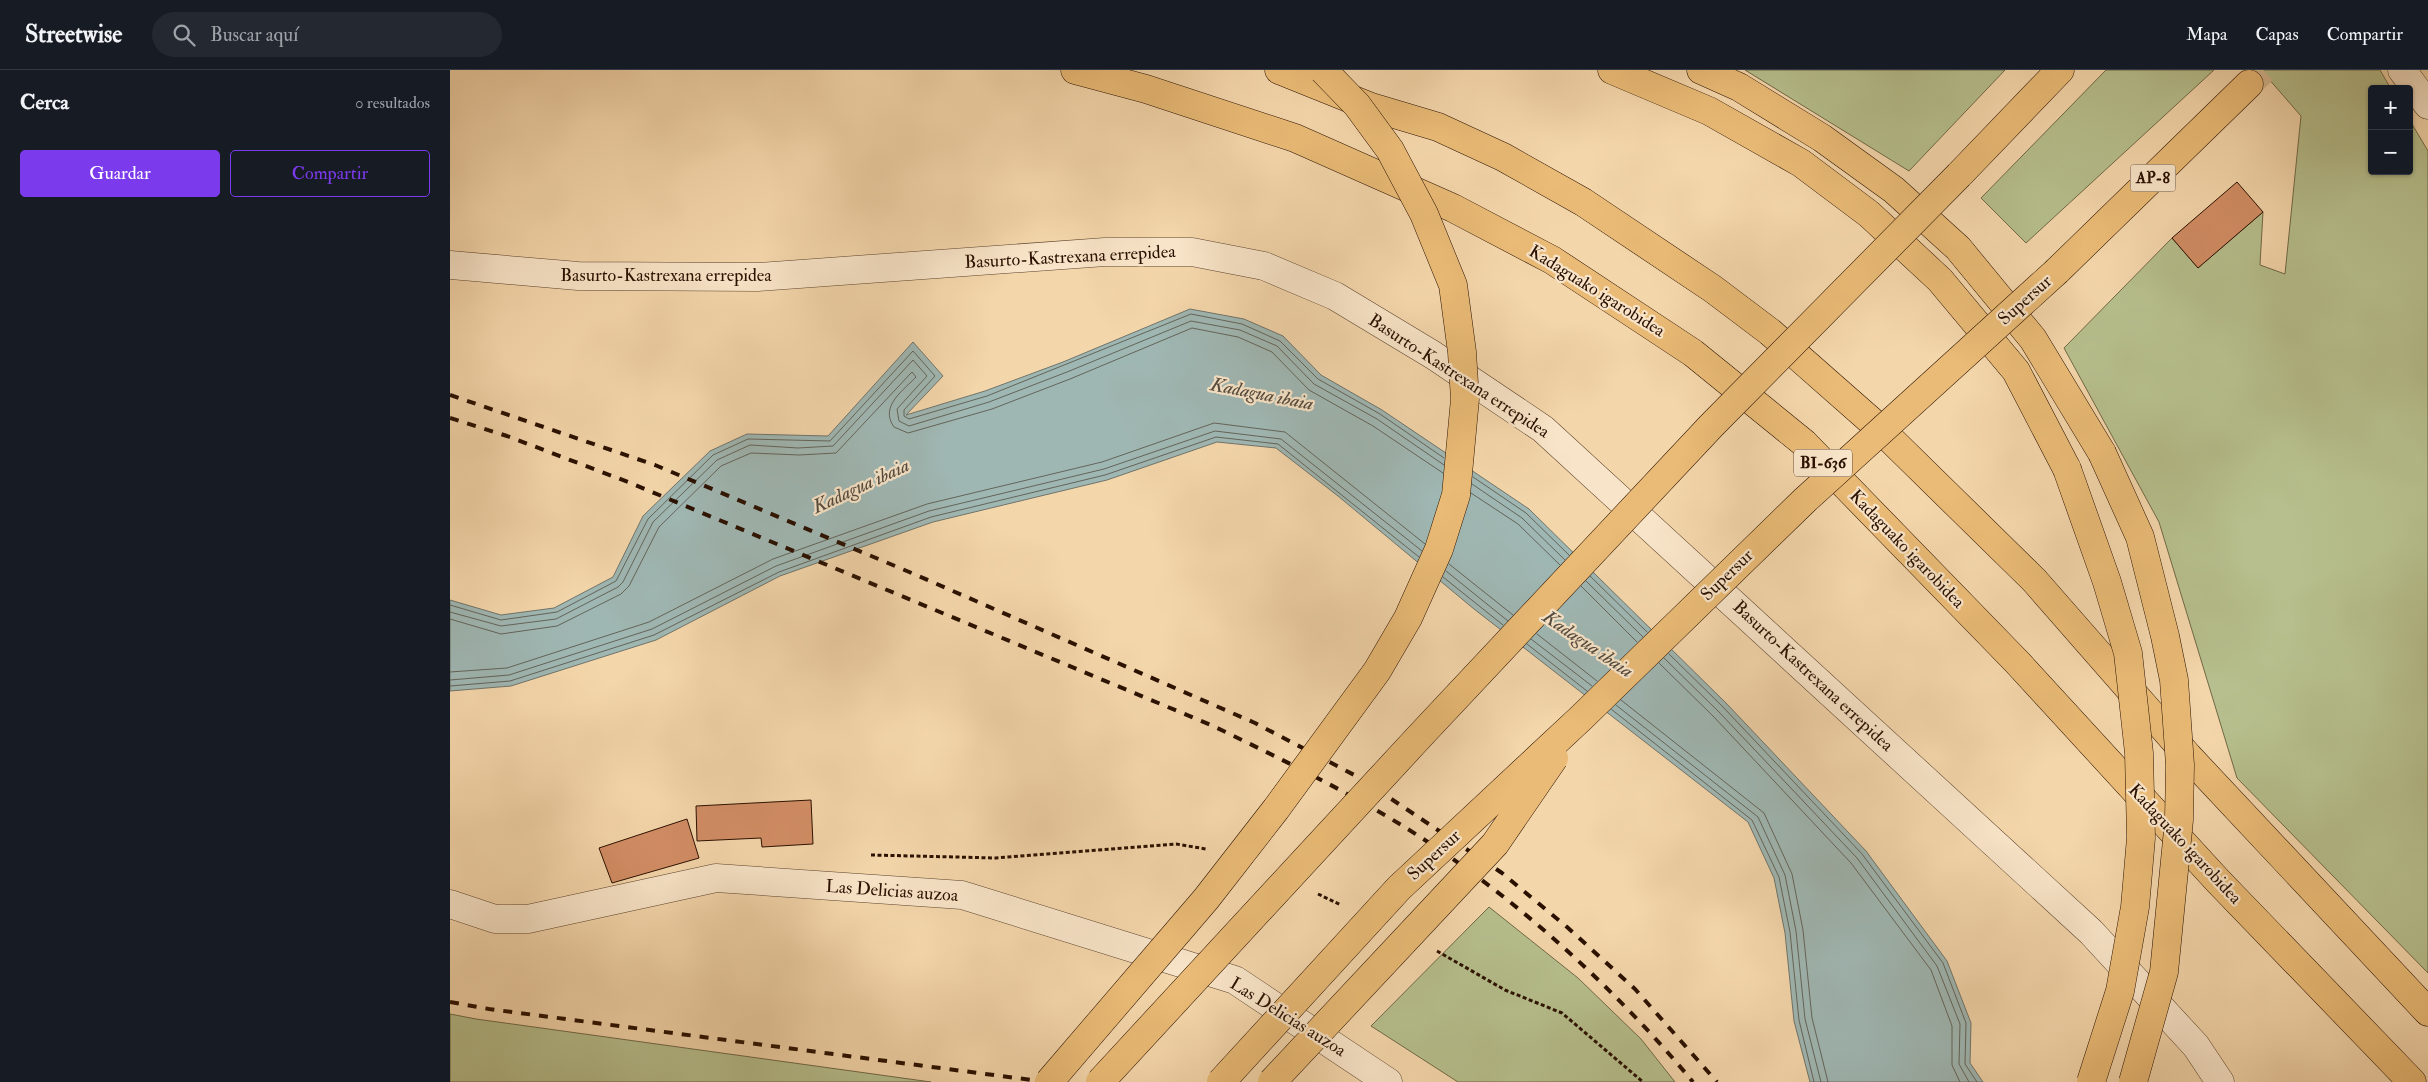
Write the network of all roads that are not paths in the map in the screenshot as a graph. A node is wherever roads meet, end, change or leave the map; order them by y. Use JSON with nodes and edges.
{"nodes":[{"id":1,"x":1075,"y":70,"type":"edge"},
{"id":2,"x":1280,"y":70,"type":"edge"},
{"id":3,"x":1323,"y":70,"type":"edge"},
{"id":4,"x":1612,"y":70,"type":"edge"},
{"id":5,"x":1701,"y":70,"type":"edge"},
{"id":6,"x":2060,"y":70,"type":"edge"},
{"id":7,"x":2402,"y":70,"type":"edge"},
{"id":8,"x":2249,"y":84,"type":"tunnel mouth"},
{"id":9,"x":2428,"y":104,"type":"edge"},
{"id":10,"x":450,"y":265,"type":"edge"},
{"id":11,"x":1582,"y":717,"type":"junction"},
{"id":12,"x":450,"y":904,"type":"edge"},
{"id":13,"x":2428,"y":1012,"type":"edge"},
{"id":14,"x":1049,"y":1082,"type":"edge"},
{"id":15,"x":1100,"y":1082,"type":"edge"},
{"id":16,"x":1221,"y":1082,"type":"edge"},
{"id":17,"x":1272,"y":1082,"type":"edge"},
{"id":18,"x":1388,"y":1082,"type":"edge"},
{"id":19,"x":2091,"y":1082,"type":"edge"},
{"id":20,"x":2133,"y":1082,"type":"edge"},
{"id":21,"x":2220,"y":1082,"type":"edge"},
{"id":22,"x":2412,"y":1082,"type":"edge"}],
"edges":[{"from":1,"to":22,"type":"highway","name":"Kadaguako igarobidea","number":"BI-636"},
{"from":2,"to":13,"type":"highway"},
{"from":3,"to":14,"type":"highway","bridge":true},
{"from":4,"to":19,"type":"highway","bridge":true},
{"from":5,"to":20,"type":"highway","bridge":true},
{"from":6,"to":15,"type":"highway","bridge":true},
{"from":7,"to":9,"type":"street"},
{"from":8,"to":11,"type":"highway","name":"Supersur","number":"AP-8","bridge":true},
{"from":10,"to":21,"type":"street","name":"Basurto-Kastrexana errepidea"},
{"from":11,"to":16,"type":"highway","name":"Supersur","number":"AP-8","bridge":true},
{"from":11,"to":17,"type":"highway","bridge":true},
{"from":12,"to":18,"type":"street","name":"Las Delicias auzoa"}]}
